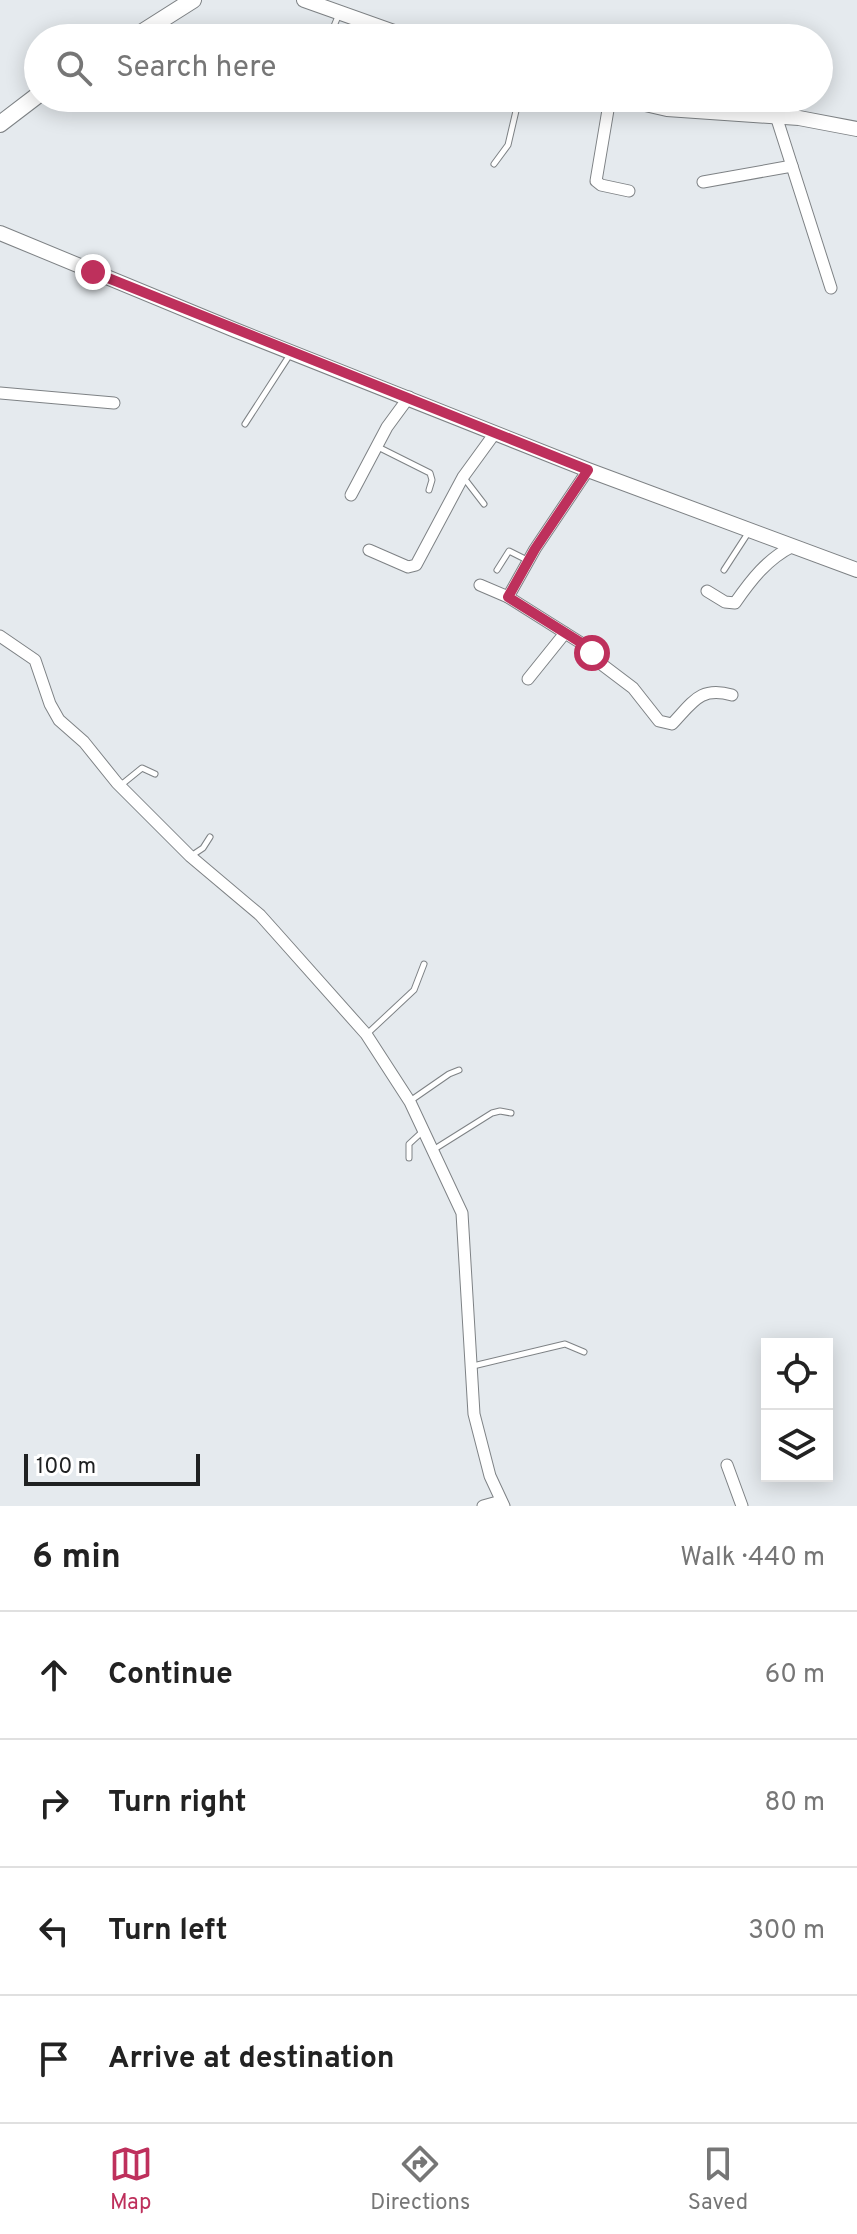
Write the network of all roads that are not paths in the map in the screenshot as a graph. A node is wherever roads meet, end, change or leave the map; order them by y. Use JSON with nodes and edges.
{"nodes":[{"id":1,"x":193,"y":0,"type":"edge"},
{"id":2,"x":304,"y":0,"type":"edge"},
{"id":3,"x":339,"y":13,"type":"junction"},
{"id":4,"x":156,"y":24,"type":"edge"},
{"id":5,"x":335,"y":24,"type":"edge"},
{"id":6,"x":371,"y":24,"type":"edge"},
{"id":7,"x":24,"y":106,"type":"edge"},
{"id":8,"x":516,"y":112,"type":"edge"},
{"id":9,"x":608,"y":112,"type":"edge"},
{"id":10,"x":714,"y":112,"type":"edge"},
{"id":11,"x":776,"y":116,"type":"junction"},
{"id":12,"x":0,"y":124,"type":"edge"},
{"id":13,"x":857,"y":129,"type":"edge"},
{"id":14,"x":494,"y":164,"type":"dead end"},
{"id":15,"x":792,"y":166,"type":"junction"},
{"id":16,"x":703,"y":182,"type":"dead end"},
{"id":17,"x":629,"y":191,"type":"dead end"},
{"id":18,"x":0,"y":233,"type":"edge"},
{"id":19,"x":831,"y":288,"type":"dead end"},
{"id":20,"x":292,"y":352,"type":"junction"},
{"id":21,"x":0,"y":393,"type":"edge"},
{"id":22,"x":409,"y":397,"type":"junction"},
{"id":23,"x":114,"y":403,"type":"dead end"},
{"id":24,"x":245,"y":424,"type":"dead end"},
{"id":25,"x":495,"y":433,"type":"junction"},
{"id":26,"x":377,"y":446,"type":"junction"},
{"id":27,"x":588,"y":470,"type":"junction"},
{"id":28,"x":463,"y":477,"type":"junction"},
{"id":29,"x":429,"y":490,"type":"dead end"},
{"id":30,"x":351,"y":495,"type":"dead end"},
{"id":31,"x":484,"y":504,"type":"dead end"},
{"id":32,"x":750,"y":529,"type":"junction"},
{"id":33,"x":793,"y":546,"type":"junction"},
{"id":34,"x":369,"y":550,"type":"dead end"},
{"id":35,"x":528,"y":560,"type":"junction"},
{"id":36,"x":497,"y":570,"type":"dead end"},
{"id":37,"x":724,"y":570,"type":"dead end"},
{"id":38,"x":857,"y":570,"type":"edge"},
{"id":39,"x":480,"y":585,"type":"dead end"},
{"id":40,"x":707,"y":591,"type":"dead end"},
{"id":41,"x":508,"y":597,"type":"junction"},
{"id":42,"x":565,"y":633,"type":"junction"},
{"id":43,"x":0,"y":636,"type":"edge"},
{"id":44,"x":528,"y":679,"type":"dead end"},
{"id":45,"x":732,"y":695,"type":"dead end"},
{"id":46,"x":155,"y":774,"type":"dead end"},
{"id":47,"x":120,"y":786,"type":"junction"},
{"id":48,"x":210,"y":837,"type":"dead end"},
{"id":49,"x":190,"y":856,"type":"junction"},
{"id":50,"x":424,"y":964,"type":"dead end"},
{"id":51,"x":366,"y":1034,"type":"junction"},
{"id":52,"x":459,"y":1070,"type":"dead end"},
{"id":53,"x":410,"y":1102,"type":"junction"},
{"id":54,"x":511,"y":1113,"type":"dead end"},
{"id":55,"x":423,"y":1132,"type":"junction"},
{"id":56,"x":433,"y":1150,"type":"junction"},
{"id":57,"x":409,"y":1158,"type":"dead end"},
{"id":58,"x":584,"y":1352,"type":"dead end"},
{"id":59,"x":472,"y":1366,"type":"junction"},
{"id":60,"x":727,"y":1465,"type":"dead end"},
{"id":61,"x":502,"y":1503,"type":"edge"},
{"id":62,"x":483,"y":1506,"type":"edge"},
{"id":63,"x":742,"y":1506,"type":"edge"}],
"edges":[{"from":1,"to":4,"type":"main road"},
{"from":2,"to":3,"type":"street"},
{"from":3,"to":5,"type":"lane"},
{"from":3,"to":6,"type":"street"},
{"from":7,"to":12,"type":"main road"},
{"from":8,"to":14,"type":"lane"},
{"from":9,"to":17,"type":"street"},
{"from":10,"to":11,"type":"street"},
{"from":11,"to":13,"type":"street"},
{"from":11,"to":15,"type":"street"},
{"from":15,"to":16,"type":"street"},
{"from":15,"to":19,"type":"street"},
{"from":18,"to":20,"type":"street"},
{"from":20,"to":22,"type":"street"},
{"from":20,"to":24,"type":"lane"},
{"from":21,"to":23,"type":"street"},
{"from":22,"to":25,"type":"street"},
{"from":22,"to":26,"type":"street"},
{"from":25,"to":27,"type":"street"},
{"from":25,"to":28,"type":"street"},
{"from":26,"to":29,"type":"lane"},
{"from":26,"to":30,"type":"street"},
{"from":27,"to":32,"type":"street"},
{"from":27,"to":35,"type":"street"},
{"from":28,"to":31,"type":"lane"},
{"from":28,"to":34,"type":"street"},
{"from":32,"to":33,"type":"street"},
{"from":32,"to":37,"type":"lane"},
{"from":33,"to":38,"type":"street"},
{"from":33,"to":40,"type":"street"},
{"from":35,"to":36,"type":"lane"},
{"from":35,"to":41,"type":"street"},
{"from":39,"to":41,"type":"street"},
{"from":41,"to":42,"type":"street"},
{"from":42,"to":44,"type":"street"},
{"from":42,"to":45,"type":"street"},
{"from":43,"to":47,"type":"street"},
{"from":46,"to":47,"type":"lane"},
{"from":47,"to":49,"type":"street"},
{"from":48,"to":49,"type":"lane"},
{"from":49,"to":51,"type":"street"},
{"from":50,"to":51,"type":"lane"},
{"from":51,"to":53,"type":"street"},
{"from":52,"to":53,"type":"lane"},
{"from":53,"to":55,"type":"street"},
{"from":54,"to":56,"type":"lane"},
{"from":55,"to":56,"type":"street"},
{"from":55,"to":57,"type":"lane"},
{"from":56,"to":59,"type":"street"},
{"from":58,"to":59,"type":"lane"},
{"from":59,"to":61,"type":"street"},
{"from":60,"to":63,"type":"street"},
{"from":61,"to":62,"type":"street"}]}
